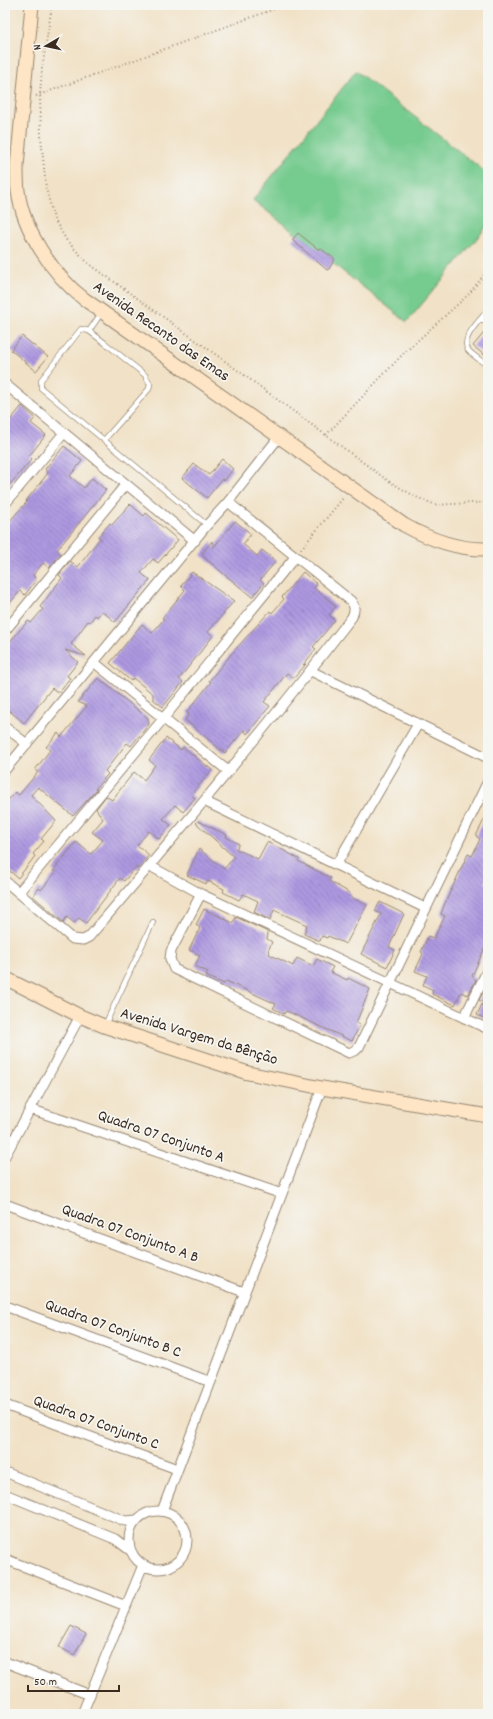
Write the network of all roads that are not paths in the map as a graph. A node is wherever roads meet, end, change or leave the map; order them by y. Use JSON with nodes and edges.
{"nodes":[{"id":1,"x":32,"y":5,"type":"edge"},
{"id":2,"x":488,"y":310,"type":"edge"},
{"id":3,"x":102,"y":312,"type":"junction"},
{"id":4,"x":481,"y":319,"type":"junction"},
{"id":5,"x":488,"y":324,"type":"edge"},
{"id":6,"x":89,"y":331,"type":"junction"},
{"id":7,"x":488,"y":366,"type":"edge"},
{"id":8,"x":5,"y":384,"type":"edge"},
{"id":9,"x":64,"y":433,"type":"junction"},
{"id":10,"x":279,"y":437,"type":"junction"},
{"id":11,"x":105,"y":439,"type":"junction"},
{"id":12,"x":126,"y":484,"type":"junction"},
{"id":13,"x":228,"y":502,"type":"junction"},
{"id":14,"x":5,"y":504,"type":"edge"},
{"id":15,"x":208,"y":525,"type":"junction"},
{"id":16,"x":194,"y":541,"type":"junction"},
{"id":17,"x":488,"y":549,"type":"edge"},
{"id":18,"x":295,"y":557,"type":"junction"},
{"id":19,"x":5,"y":631,"type":"edge"},
{"id":20,"x":95,"y":663,"type":"junction"},
{"id":21,"x":311,"y":671,"type":"junction"},
{"id":22,"x":163,"y":719,"type":"junction"},
{"id":23,"x":418,"y":724,"type":"junction"},
{"id":24,"x":5,"y":727,"type":"edge"},
{"id":25,"x":27,"y":744,"type":"junction"},
{"id":26,"x":488,"y":758,"type":"edge"},
{"id":27,"x":5,"y":770,"type":"edge"},
{"id":28,"x":228,"y":771,"type":"junction"},
{"id":29,"x":488,"y":781,"type":"edge"},
{"id":30,"x":204,"y":801,"type":"junction"},
{"id":31,"x":336,"y":865,"type":"junction"},
{"id":32,"x":150,"y":866,"type":"junction"},
{"id":33,"x":5,"y":881,"type":"edge"},
{"id":34,"x":19,"y":892,"type":"junction"},
{"id":35,"x":201,"y":894,"type":"junction"},
{"id":36,"x":425,"y":908,"type":"junction"},
{"id":37,"x":153,"y":922,"type":"dead end"},
{"id":38,"x":488,"y":969,"type":"edge"},
{"id":39,"x":5,"y":978,"type":"edge"},
{"id":40,"x":390,"y":984,"type":"junction"},
{"id":41,"x":80,"y":1016,"type":"junction"},
{"id":42,"x":464,"y":1018,"type":"junction"},
{"id":43,"x":104,"y":1026,"type":"junction"},
{"id":44,"x":488,"y":1028,"type":"edge"},
{"id":45,"x":322,"y":1088,"type":"junction"},
{"id":46,"x":30,"y":1109,"type":"junction"},
{"id":47,"x":488,"y":1116,"type":"edge"},
{"id":48,"x":5,"y":1156,"type":"edge"},
{"id":49,"x":282,"y":1194,"type":"junction"},
{"id":50,"x":5,"y":1204,"type":"edge"},
{"id":51,"x":244,"y":1292,"type":"junction"},
{"id":52,"x":5,"y":1306,"type":"edge"},
{"id":53,"x":210,"y":1382,"type":"junction"},
{"id":54,"x":5,"y":1405,"type":"edge"},
{"id":55,"x":177,"y":1470,"type":"junction"},
{"id":56,"x":5,"y":1472,"type":"edge"},
{"id":57,"x":5,"y":1494,"type":"edge"},
{"id":58,"x":162,"y":1511,"type":"junction"},
{"id":59,"x":137,"y":1520,"type":"junction"},
{"id":60,"x":131,"y":1551,"type":"junction"},
{"id":61,"x":5,"y":1559,"type":"edge"},
{"id":62,"x":143,"y":1565,"type":"junction"},
{"id":63,"x":126,"y":1606,"type":"junction"},
{"id":64,"x":5,"y":1662,"type":"edge"},
{"id":65,"x":90,"y":1695,"type":"junction"},
{"id":66,"x":82,"y":1714,"type":"edge"}],
"edges":[{"from":1,"to":3,"type":"main road","name":"Avenida Recanto das Emas"},
{"from":2,"to":4,"type":"lane"},
{"from":3,"to":6,"type":"lane"},
{"from":3,"to":10,"type":"main road","name":"Avenida Recanto das Emas"},
{"from":4,"to":5,"type":"lane"},
{"from":4,"to":7,"type":"lane"},
{"from":6,"to":11,"type":"lane"},
{"from":6,"to":11,"type":"lane"},
{"from":8,"to":9,"type":"street"},
{"from":9,"to":12,"type":"street"},
{"from":9,"to":14,"type":"street"},
{"from":10,"to":13,"type":"street"},
{"from":10,"to":17,"type":"main road","name":"Avenida Recanto das Emas"},
{"from":11,"to":15,"type":"lane"},
{"from":12,"to":16,"type":"street"},
{"from":12,"to":19,"type":"street"},
{"from":13,"to":15,"type":"street"},
{"from":13,"to":18,"type":"street"},
{"from":15,"to":16,"type":"street"},
{"from":16,"to":20,"type":"street"},
{"from":18,"to":21,"type":"street"},
{"from":18,"to":22,"type":"street"},
{"from":20,"to":22,"type":"street"},
{"from":20,"to":25,"type":"street"},
{"from":21,"to":23,"type":"street"},
{"from":21,"to":28,"type":"street"},
{"from":22,"to":28,"type":"street"},
{"from":22,"to":34,"type":"street"},
{"from":23,"to":26,"type":"street"},
{"from":23,"to":31,"type":"street"},
{"from":24,"to":25,"type":"street"},
{"from":25,"to":27,"type":"street"},
{"from":28,"to":30,"type":"street"},
{"from":29,"to":36,"type":"street"},
{"from":30,"to":31,"type":"street"},
{"from":30,"to":32,"type":"street"},
{"from":31,"to":36,"type":"street"},
{"from":32,"to":34,"type":"street"},
{"from":32,"to":35,"type":"street"},
{"from":33,"to":34,"type":"street"},
{"from":35,"to":40,"type":"street"},
{"from":35,"to":40,"type":"street"},
{"from":36,"to":40,"type":"street"},
{"from":37,"to":43,"type":"lane"},
{"from":38,"to":42,"type":"street"},
{"from":39,"to":41,"type":"main road","name":"Avenida Vargem da Bênção"},
{"from":40,"to":42,"type":"street"},
{"from":41,"to":43,"type":"main road","name":"Avenida Vargem da Bênção"},
{"from":41,"to":46,"type":"street"},
{"from":42,"to":44,"type":"street"},
{"from":43,"to":45,"type":"main road","name":"Avenida Vargem da Bênção"},
{"from":45,"to":47,"type":"main road","name":"Avenida Vargem da Bênção"},
{"from":45,"to":49,"type":"street"},
{"from":46,"to":48,"type":"street"},
{"from":46,"to":49,"type":"street","name":"Quadra 07 Conjunto A"},
{"from":49,"to":51,"type":"street"},
{"from":50,"to":51,"type":"street","name":"Quadra 07 Conjunto A B"},
{"from":51,"to":53,"type":"street"},
{"from":52,"to":53,"type":"street","name":"Quadra 07 Conjunto B C"},
{"from":53,"to":55,"type":"street"},
{"from":54,"to":55,"type":"street","name":"Quadra 07 Conjunto C"},
{"from":55,"to":58,"type":"street"},
{"from":56,"to":59,"type":"street"},
{"from":57,"to":60,"type":"street"},
{"from":58,"to":59,"type":"street"},
{"from":58,"to":62,"type":"street"},
{"from":59,"to":60,"type":"street"},
{"from":60,"to":62,"type":"street"},
{"from":61,"to":63,"type":"street"},
{"from":62,"to":63,"type":"street"},
{"from":63,"to":65,"type":"street"},
{"from":64,"to":65,"type":"street"},
{"from":65,"to":66,"type":"street"}]}
